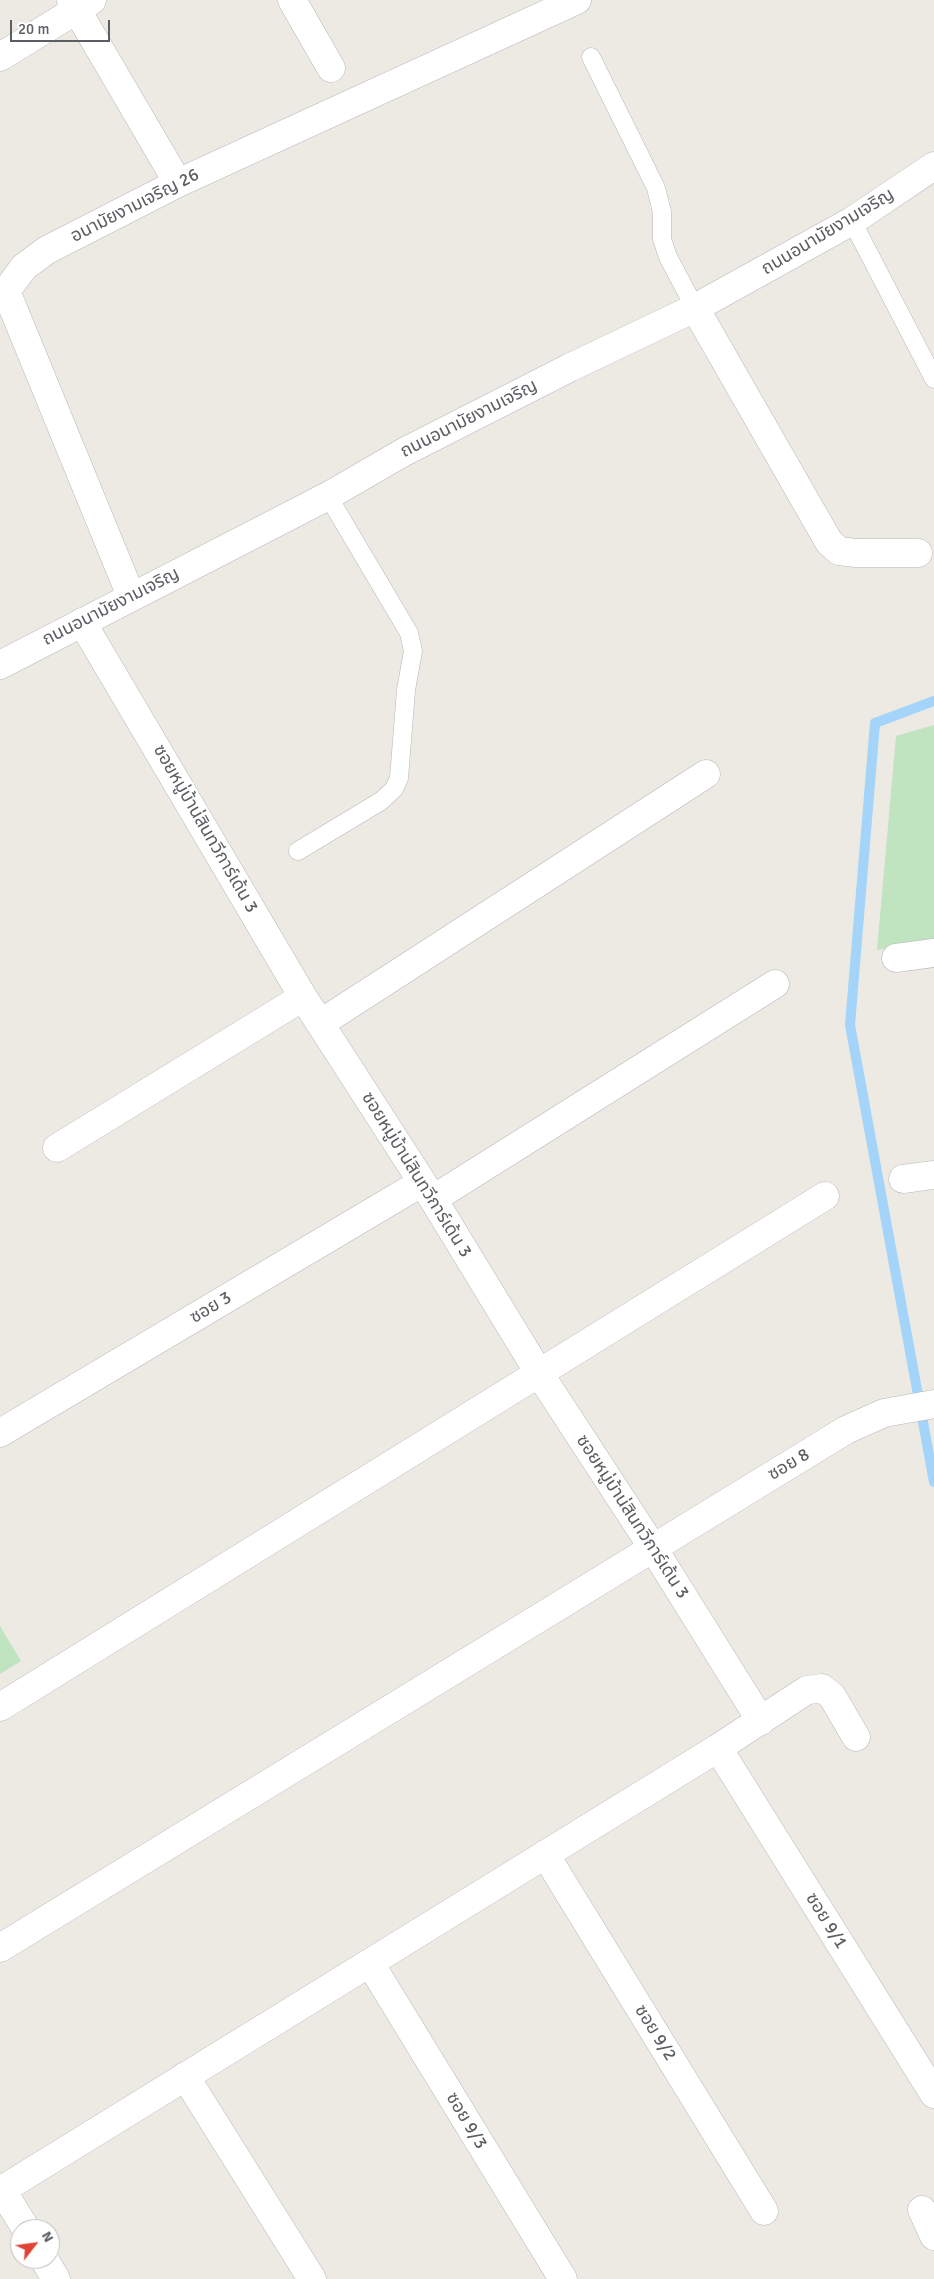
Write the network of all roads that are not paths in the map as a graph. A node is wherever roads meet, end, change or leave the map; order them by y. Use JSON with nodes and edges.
{"nodes":[{"id":1,"x":292,"y":0,"type":"edge"},
{"id":2,"x":577,"y":0,"type":"edge"},
{"id":3,"x":80,"y":3,"type":"edge"},
{"id":4,"x":539,"y":7,"type":"edge"},
{"id":5,"x":0,"y":57,"type":"edge"},
{"id":6,"x":591,"y":57,"type":"dead end"},
{"id":7,"x":331,"y":68,"type":"dead end"},
{"id":8,"x":934,"y":166,"type":"edge"},
{"id":9,"x":178,"y":183,"type":"junction"},
{"id":10,"x":852,"y":221,"type":"junction"},
{"id":11,"x":695,"y":308,"type":"junction"},
{"id":12,"x":934,"y":379,"type":"edge"},
{"id":13,"x":328,"y":496,"type":"junction"},
{"id":14,"x":918,"y":553,"type":"dead end"},
{"id":15,"x":132,"y":596,"type":"junction"},
{"id":16,"x":82,"y":622,"type":"junction"},
{"id":17,"x":0,"y":665,"type":"edge"},
{"id":18,"x":706,"y":774,"type":"dead end"},
{"id":19,"x":298,"y":851,"type":"dead end"},
{"id":20,"x":934,"y":953,"type":"edge"},
{"id":21,"x":896,"y":958,"type":"dead end"},
{"id":22,"x":775,"y":984,"type":"dead end"},
{"id":23,"x":303,"y":997,"type":"junction"},
{"id":24,"x":320,"y":1023,"type":"junction"},
{"id":25,"x":57,"y":1148,"type":"dead end"},
{"id":26,"x":934,"y":1175,"type":"edge"},
{"id":27,"x":903,"y":1179,"type":"dead end"},
{"id":28,"x":427,"y":1191,"type":"junction"},
{"id":29,"x":825,"y":1196,"type":"dead end"},
{"id":30,"x":539,"y":1373,"type":"junction"},
{"id":31,"x":934,"y":1404,"type":"edge"},
{"id":32,"x":0,"y":1433,"type":"edge"},
{"id":33,"x":653,"y":1548,"type":"junction"},
{"id":34,"x":0,"y":1707,"type":"edge"},
{"id":35,"x":761,"y":1721,"type":"junction"},
{"id":36,"x":856,"y":1737,"type":"dead end"},
{"id":37,"x":718,"y":1748,"type":"junction"},
{"id":38,"x":545,"y":1854,"type":"junction"},
{"id":39,"x":0,"y":1948,"type":"edge"},
{"id":40,"x":370,"y":1963,"type":"junction"},
{"id":41,"x":185,"y":2076,"type":"junction"},
{"id":42,"x":934,"y":2094,"type":"edge"},
{"id":43,"x":1,"y":2190,"type":"edge"},
{"id":44,"x":922,"y":2210,"type":"dead end"},
{"id":45,"x":764,"y":2211,"type":"dead end"},
{"id":46,"x":20,"y":2219,"type":"edge"},
{"id":47,"x":934,"y":2236,"type":"edge"},
{"id":48,"x":312,"y":2279,"type":"edge"},
{"id":49,"x":563,"y":2279,"type":"edge"}],
"edges":[{"from":1,"to":7,"type":"street"},
{"from":2,"to":4,"type":"street","name":"อนามัยงามเจริญ 26"},
{"from":3,"to":5,"type":"street"},
{"from":3,"to":9,"type":"street"},
{"from":4,"to":9,"type":"street","name":"อนามัยงามเจริญ 26"},
{"from":6,"to":11,"type":"lane"},
{"from":8,"to":10,"type":"street","name":"ถนนอนามัยงามเจริญ"},
{"from":9,"to":15,"type":"street","name":"อนามัยงามเจริญ 26"},
{"from":10,"to":11,"type":"street","name":"ถนนอนามัยงามเจริญ"},
{"from":10,"to":12,"type":"lane"},
{"from":11,"to":13,"type":"street","name":"ถนนอนามัยงามเจริญ"},
{"from":11,"to":14,"type":"street"},
{"from":13,"to":15,"type":"street","name":"ถนนอนามัยงามเจริญ"},
{"from":13,"to":19,"type":"lane"},
{"from":15,"to":16,"type":"street","name":"ถนนอนามัยงามเจริญ"},
{"from":16,"to":17,"type":"street","name":"ถนนอนามัยงามเจริญ"},
{"from":16,"to":23,"type":"street","name":"ซอยหมู่บ้าน่สินทวีการ์เด้น 3"},
{"from":18,"to":24,"type":"street"},
{"from":20,"to":21,"type":"street"},
{"from":22,"to":28,"type":"street","name":"ซอย 3"},
{"from":23,"to":24,"type":"street","name":"ซอยหมู่บ้าน่สินทวีการ์เด้น 3"},
{"from":23,"to":25,"type":"street"},
{"from":24,"to":28,"type":"street","name":"ซอยหมู่บ้าน่สินทวีการ์เด้น 3"},
{"from":26,"to":27,"type":"street"},
{"from":28,"to":30,"type":"street","name":"ซอยหมู่บ้าน่สินทวีการ์เด้น 3"},
{"from":28,"to":32,"type":"street","name":"ซอย 3"},
{"from":29,"to":30,"type":"street"},
{"from":30,"to":33,"type":"street","name":"ซอยหมู่บ้าน่สินทวีการ์เด้น 3"},
{"from":30,"to":34,"type":"street"},
{"from":31,"to":33,"type":"street","name":"ซอย 8"},
{"from":33,"to":35,"type":"street","name":"ซอยหมู่บ้าน่สินทวีการ์เด้น 3"},
{"from":33,"to":39,"type":"street","name":"ซอย 8"},
{"from":35,"to":36,"type":"street"},
{"from":35,"to":37,"type":"street"},
{"from":37,"to":38,"type":"street"},
{"from":37,"to":42,"type":"street","name":"ซอย 9/1"},
{"from":38,"to":40,"type":"street"},
{"from":38,"to":45,"type":"street","name":"ซอย 9/2"},
{"from":40,"to":41,"type":"street"},
{"from":40,"to":49,"type":"street","name":"ซอย 9/3"},
{"from":41,"to":43,"type":"street"},
{"from":41,"to":48,"type":"street"},
{"from":43,"to":46,"type":"street"},
{"from":44,"to":47,"type":"street"}]}
